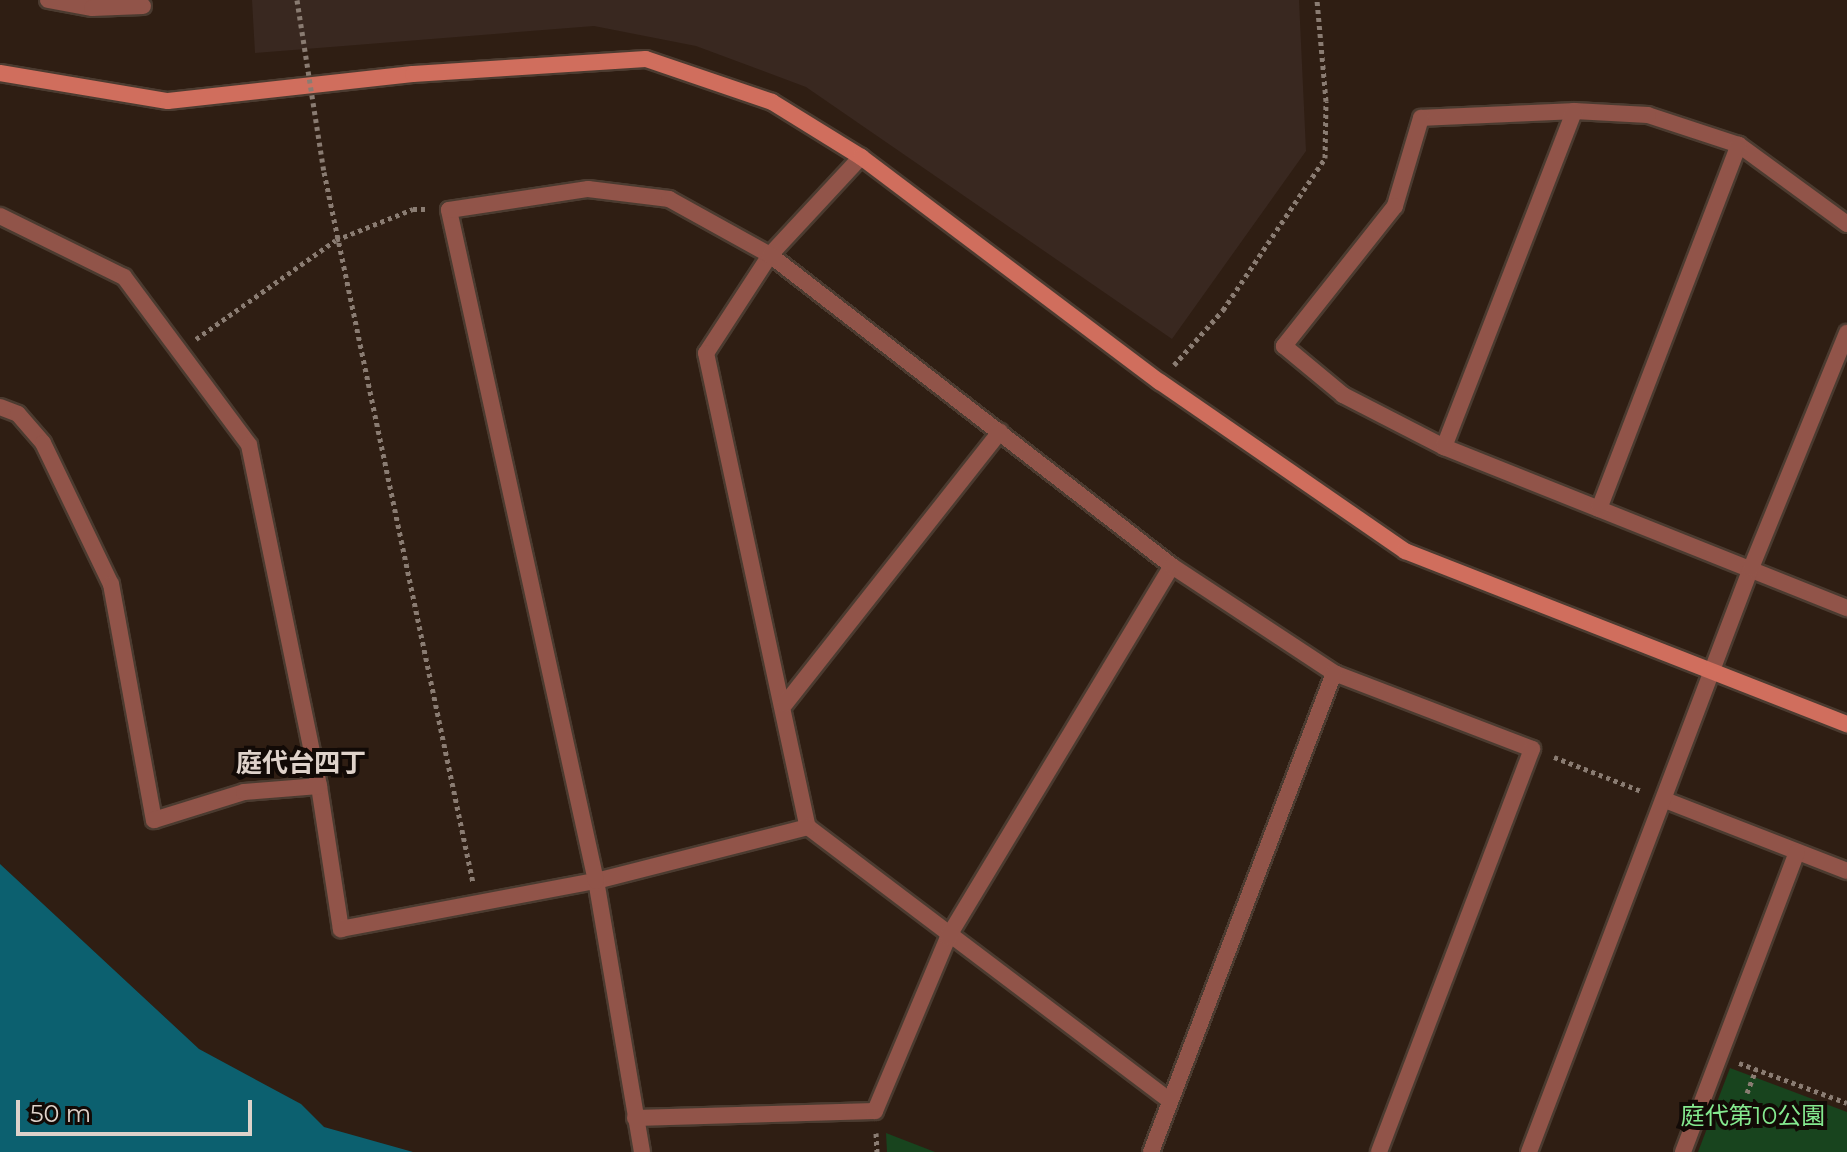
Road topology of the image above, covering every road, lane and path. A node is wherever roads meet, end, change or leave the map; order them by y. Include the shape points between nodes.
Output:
1 (48, 0) edge
2 (297, 0) edge
3 (1317, 0) edge
4 (143, 6) dead end
5 (3, 77) edge
6 (1574, 111) junction
7 (1739, 145) junction
8 (861, 157) junction
9 (449, 210) junction
10 (0, 216) edge
11 (1847, 224) edge
12 (336, 240) junction
13 (770, 255) junction
14 (1847, 333) edge
15 (182, 349) junction
16 (1160, 382) junction
17 (0, 407) edge
18 (1000, 432) junction
19 (1444, 447) junction
20 (1599, 509) junction
21 (1172, 566) junction
22 (1751, 568) junction
23 (1847, 608) edge
24 (1334, 673) junction
25 (1712, 673) junction
26 (785, 704) junction
27 (1847, 724) edge
28 (1532, 749) junction
29 (319, 786) junction
30 (1665, 800) junction
31 (808, 827) junction
32 (1797, 852) junction
33 (1847, 871) edge
34 (596, 881) junction
35 (478, 903) junction
36 (948, 937) junction
37 (1721, 1057) junction
38 (1756, 1070) junction
39 (1747, 1093) dead end
40 (1169, 1100) junction
41 (1847, 1103) edge
42 (635, 1118) junction
43 (642, 1152) edge
44 (1151, 1152) edge
45 (1379, 1152) edge
46 (1529, 1152) edge
47 (1683, 1152) edge

1 - 4 street via 92,8
2 - 12 path, bridge
3 - 16 path via 1325,158 1223,310
5 - 8 street via 168,101 413,74 646,59 772,102
6 - 7 street via 1648,115
6 - 19 street
6 - 19 street via 1421,118 1395,206 1284,346 1343,395
7 - 11 street
7 - 20 street
8 - 13 street
8 - 16 street
9 - 12 path via 413,209
9 - 13 street via 588,189 669,199
9 - 34 street
10 - 15 street via 124,277
12 - 15 path
12 - 35 path
13 - 18 street
13 - 26 street via 706,353
14 - 22 street
15 - 29 street via 249,445
16 - 25 street via 1405,551
17 - 29 street via 18,414 43,443 111,584 154,820 244,792
18 - 21 street
18 - 26 street
19 - 20 street
20 - 22 street
21 - 24 street
21 - 36 street
22 - 23 street
22 - 25 street
24 - 28 street
24 - 40 street
25 - 27 street
25 - 30 street
26 - 31 street
28 - 30 path
28 - 45 street
29 - 35 street via 341,929
30 - 32 street
30 - 46 street
31 - 34 street
31 - 36 street
32 - 33 street
32 - 37 street
34 - 35 street
34 - 42 street
36 - 40 street
36 - 42 street via 875,1111
37 - 38 path
37 - 47 street
38 - 39 path
38 - 41 path
40 - 44 street
42 - 43 street

